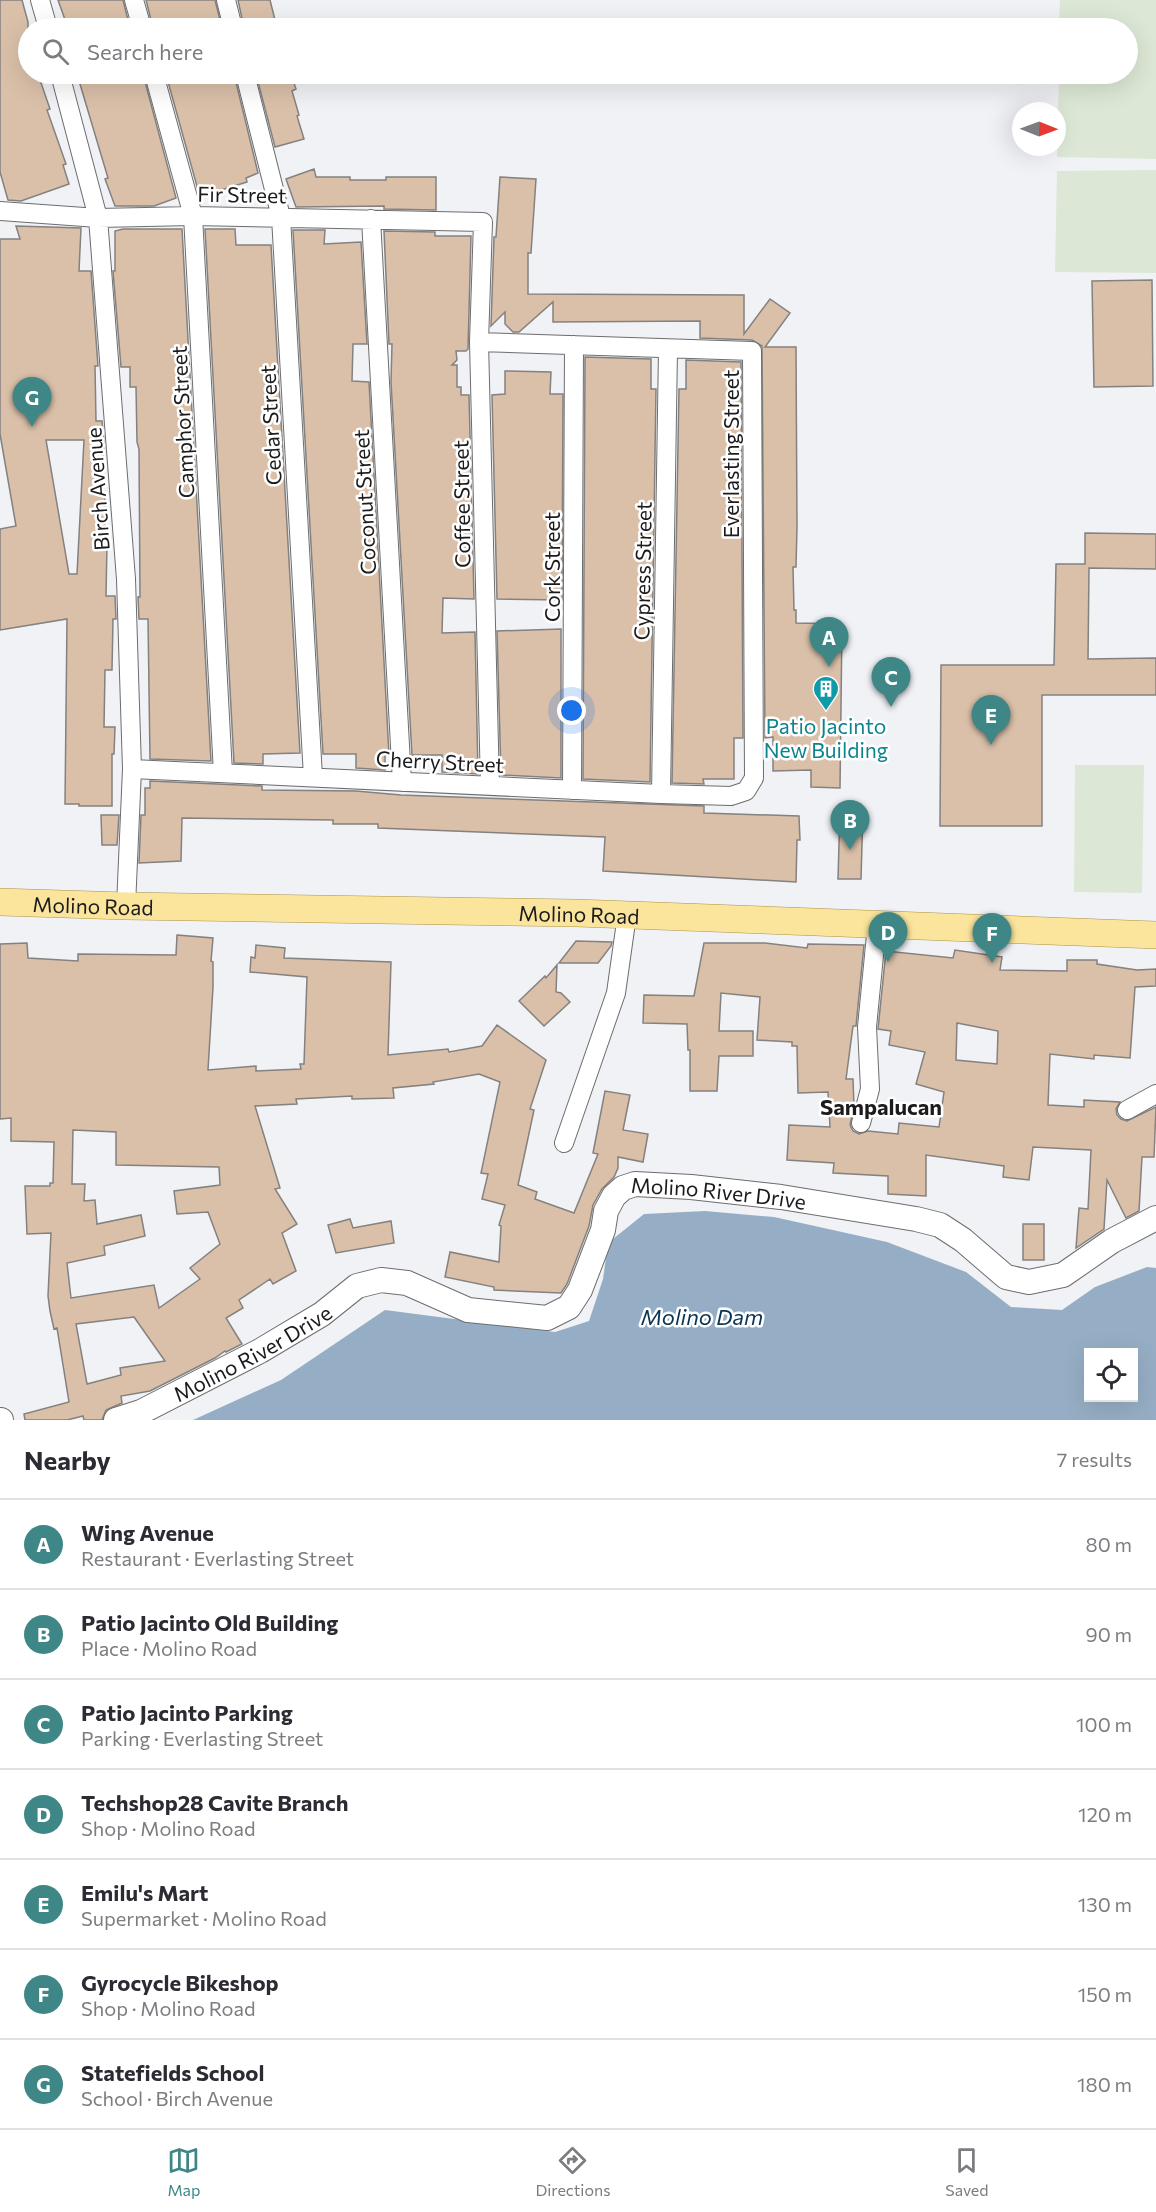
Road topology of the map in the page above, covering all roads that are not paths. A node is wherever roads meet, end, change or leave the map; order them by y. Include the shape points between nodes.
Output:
1 (40, 0) edge
2 (134, 0) edge
3 (226, 0) edge
4 (45, 18) edge
5 (139, 18) edge
6 (230, 18) edge
7 (63, 84) edge
8 (157, 84) edge
9 (247, 84) edge
10 (0, 211) edge
11 (193, 216) junction
12 (281, 217) junction
13 (98, 218) junction
14 (370, 219) junction
15 (483, 222) joint
16 (479, 342) junction
17 (574, 345) junction
18 (668, 349) junction
19 (132, 769) junction
20 (223, 773) junction
21 (313, 777) junction
22 (402, 782) junction
23 (490, 786) junction
24 (572, 790) junction
25 (746, 791) joint
26 (661, 794) junction
27 (0, 902) edge
28 (126, 906) junction
29 (627, 915) junction
30 (877, 925) junction
31 (1156, 935) edge
32 (1156, 1094) edge
33 (1127, 1110) dead end
34 (861, 1123) dead end
35 (564, 1143) dead end
36 (1156, 1218) edge
37 (116, 1420) edge

1 - 4 street
2 - 5 street
3 - 6 street
7 - 13 street, Birch Avenue
8 - 11 street, Camphor Street
9 - 12 street, Cedar Street
10 - 13 street, Fir Street
11 - 12 street, Fir Street
11 - 13 street, Fir Street
11 - 20 street, Camphor Street
12 - 14 street, Fir Street
12 - 21 street, Cedar Street
13 - 19 street, Birch Avenue via 126,579
14 - 15 street, Fir Street
14 - 22 street, Coconut Street
15 - 16 street, Coffee Street
16 - 17 street, Everlasting Street
16 - 23 street, Coffee Street
17 - 18 street, Everlasting Street
17 - 24 street, Cork Street
18 - 25 street, Everlasting Street via 752,351 754,778
18 - 26 street, Cypress Street
19 - 20 street, Cherry Street
19 - 28 street, Birch Avenue
20 - 21 street, Cherry Street
21 - 22 street, Cherry Street
22 - 23 street, Cherry Street
23 - 24 street, Cherry Street
24 - 26 street, Cherry Street
25 - 26 street, Cherry Street via 731,796
27 - 28 main road, Molino Road
28 - 29 main road, Molino Road
29 - 30 main road, Molino Road
29 - 35 street via 616,993
30 - 31 main road, Molino Road
30 - 34 street via 867,1027 870,1089
32 - 33 street
36 - 37 street, Molino River Drive via 1112,1241 1063,1275 1029,1282 1006,1277 956,1235 940,1225 916,1219 781,1197 634,1184 614,1196 606,1211 603,1230 580,1290 569,1307 547,1318 468,1310 407,1283 381,1280 357,1286 322,1314 260,1351 141,1412

